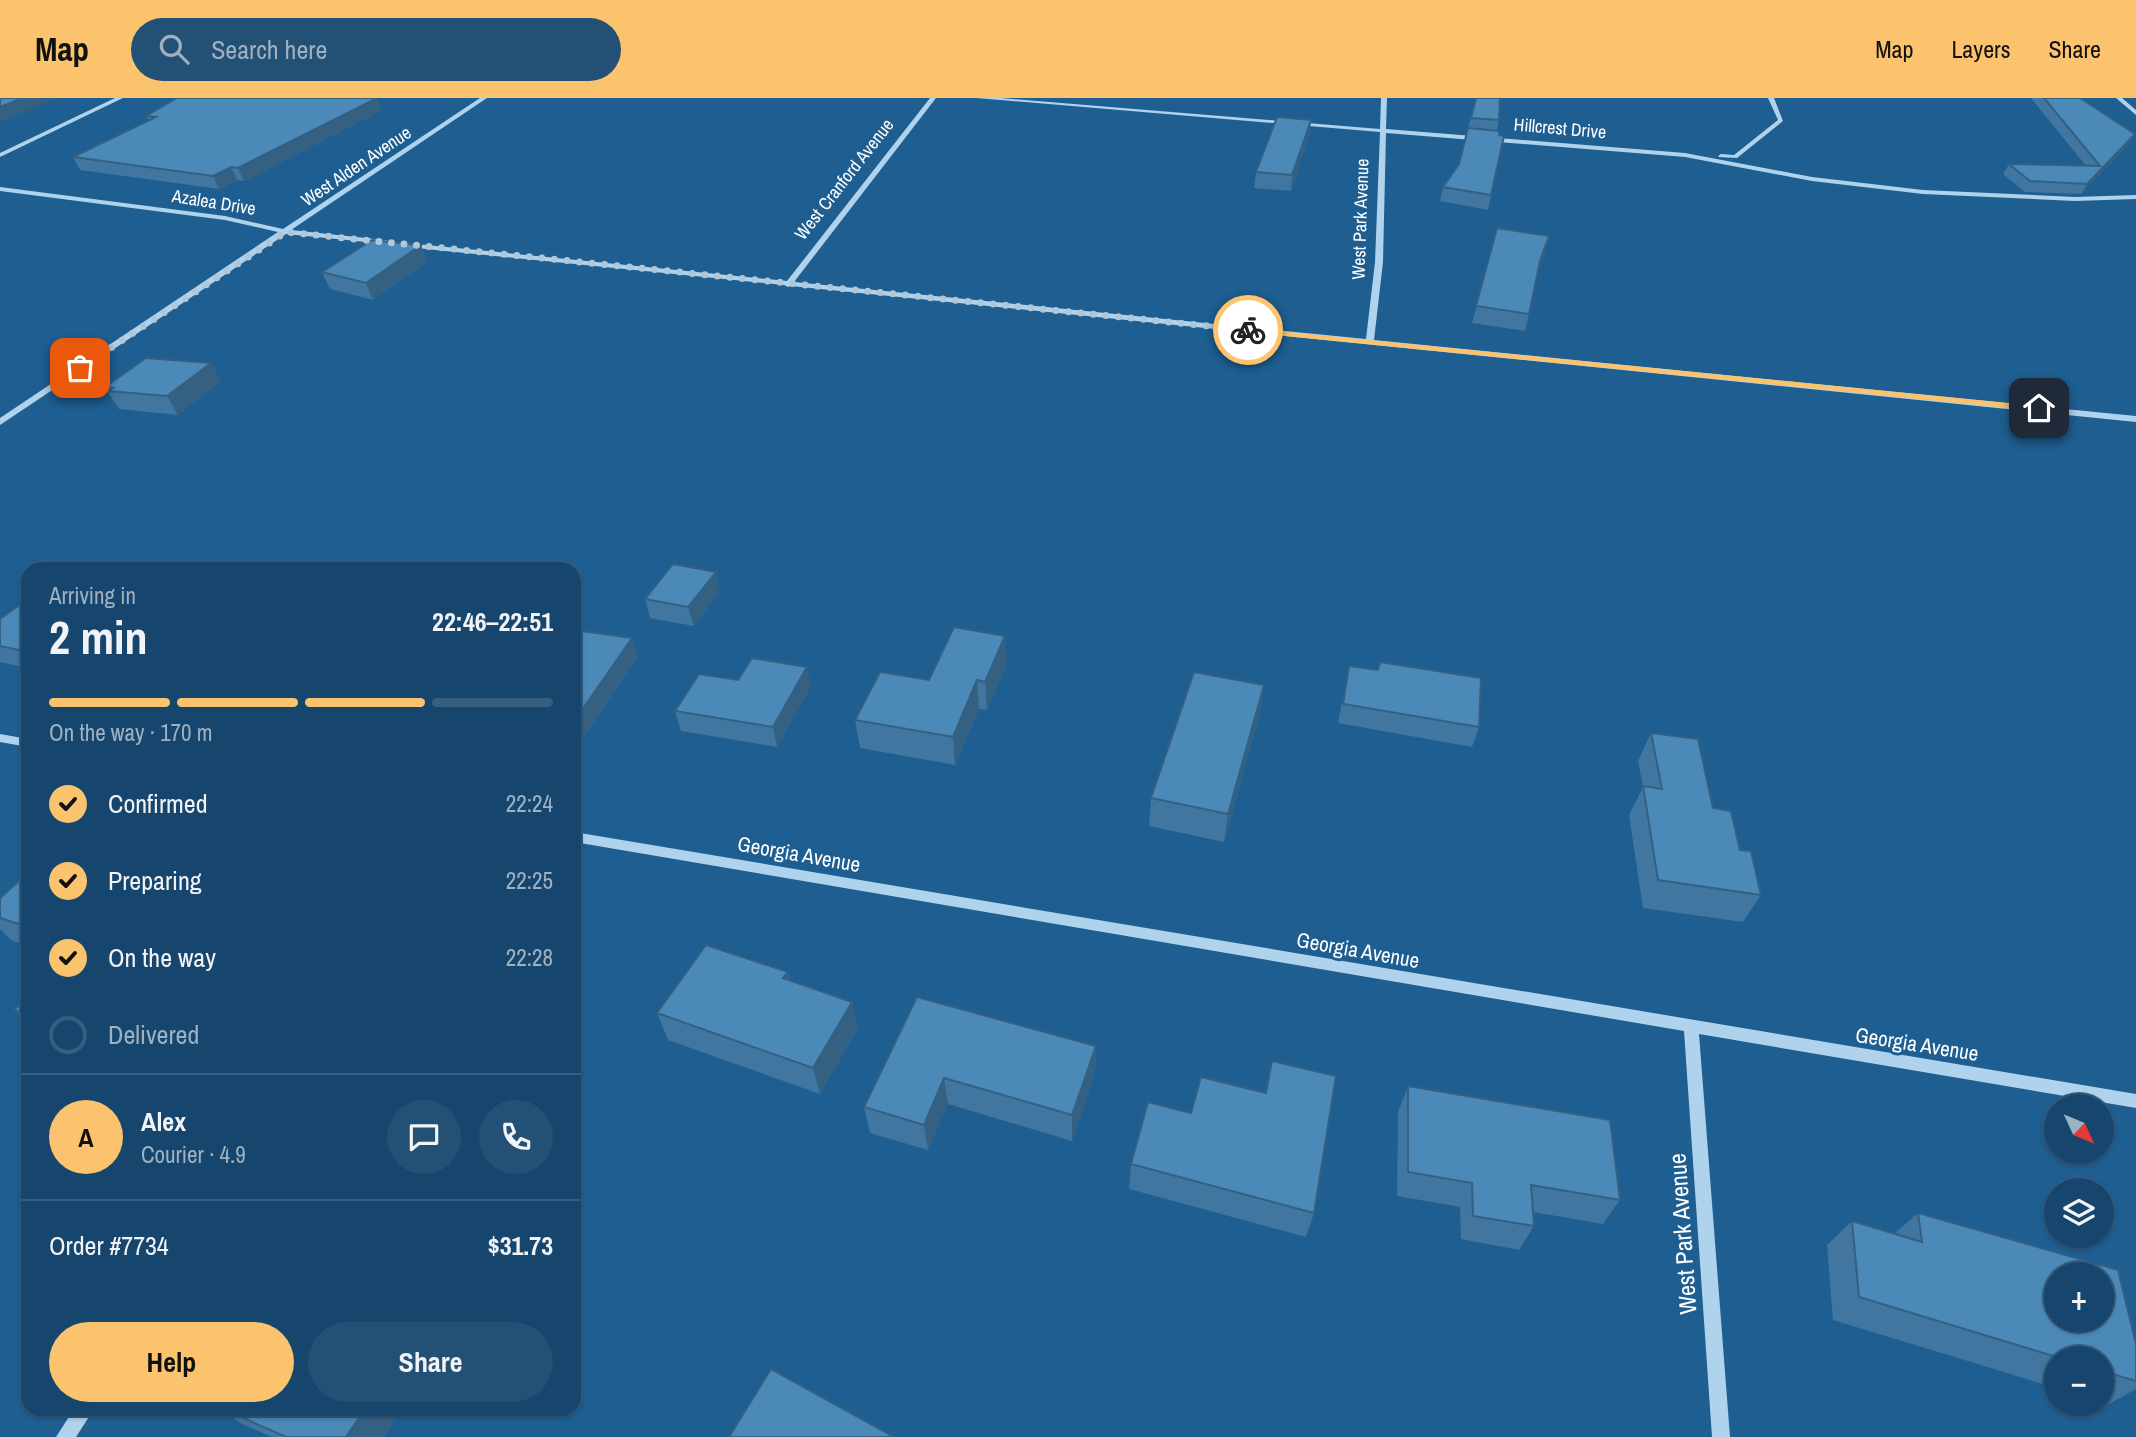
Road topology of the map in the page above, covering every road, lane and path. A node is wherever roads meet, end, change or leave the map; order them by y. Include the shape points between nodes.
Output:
1 (120, 98) edge
2 (484, 98) edge
3 (933, 98) edge
4 (979, 98) edge
5 (1384, 98) edge
6 (1771, 98) edge
7 (2119, 98) edge
8 (2136, 113) edge
9 (1382, 129) junction
10 (0, 155) edge
11 (1685, 155) junction
12 (0, 189) edge
13 (2136, 197) edge
14 (286, 232) junction
15 (788, 285) junction
16 (1370, 342) junction
17 (2136, 418) edge
18 (0, 422) edge
19 (0, 738) edge
20 (21, 742) edge
21 (581, 838) edge
22 (1691, 1028) junction
23 (2136, 1101) edge
24 (80, 1416) edge
25 (65, 1437) edge
26 (1721, 1437) edge

1 - 10 street
2 - 14 street, West Alden Avenue
3 - 15 street, West Cranford Avenue
4 - 9 street, Hillcrest Drive
5 - 9 street, West Park Avenue
6 - 11 street via 1781,120 1735,157
7 - 8 street
9 - 11 street, Hillcrest Drive
9 - 16 street, West Park Avenue via 1379,262
11 - 13 street, Hillcrest Drive via 1886,188 2052,198
12 - 14 street, Azalea Drive via 225,218
14 - 15 street, Azalea Drive
14 - 18 street, West Alden Avenue
15 - 16 street, Azalea Drive
16 - 17 street, Azalea Drive
19 - 20 street
21 - 22 street, Georgia Avenue
22 - 23 street, Georgia Avenue
22 - 26 street, West Park Avenue
24 - 25 street

